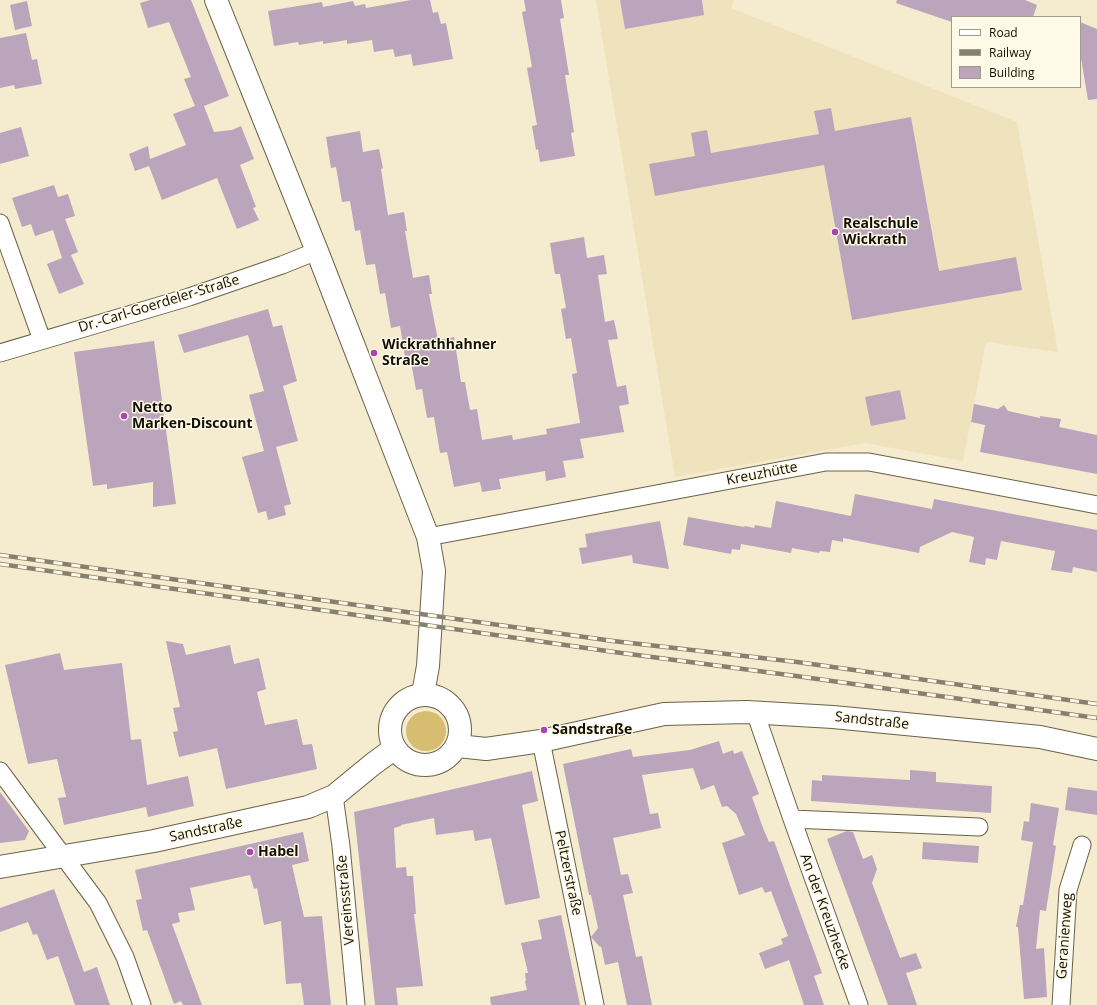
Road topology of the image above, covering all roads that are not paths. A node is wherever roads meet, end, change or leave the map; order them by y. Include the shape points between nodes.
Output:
1 (216, 0) edge
2 (0, 223) edge
3 (317, 251) junction
4 (42, 340) junction
5 (0, 353) edge
6 (1097, 505) edge
7 (428, 537) junction
8 (423, 694) junction
9 (755, 712) junction
10 (540, 741) junction
11 (458, 746) junction
12 (395, 748) junction
13 (1097, 749) edge
14 (0, 770) edge
15 (334, 796) junction
16 (792, 819) junction
17 (979, 827) dead end
18 (1082, 845) dead end
19 (64, 857) junction
20 (0, 867) edge
21 (142, 1005) edge
22 (356, 1005) edge
23 (595, 1005) edge
24 (859, 1005) edge
25 (1061, 1005) edge

1 - 3 main road
2 - 4 street
3 - 4 street, Dr.-Carl-Goerdeler-Straße via 189,297
3 - 7 main road
4 - 5 street, Dr.-Carl-Goerdeler-Straße
6 - 7 street, Kreuzhütte via 869,462 826,462
7 - 8 main road via 434,571 428,666
8 - 11 main road via 441,698 455,710 461,728
8 - 12 main road via 409,698 398,707 391,720 390,735
9 - 10 main road, Sandstraße via 664,714
9 - 13 main road, Sandstraße via 1040,737
9 - 16 street, An der Kreuzhecke
10 - 11 main road, Sandstraße via 486,749
10 - 23 street, Peltzerstraße
11 - 12 main road via 440,763 427,766 414,764 403,758
12 - 15 main road, Sandstraße
14 - 19 street
15 - 19 main road, Sandstraße via 285,813
15 - 22 street, Vereinsstraße
16 - 17 street
16 - 24 street, An der Kreuzhecke
18 - 25 street, Geranienweg via 1068,890
19 - 20 main road, Sandstraße
19 - 21 street via 98,903 125,956

